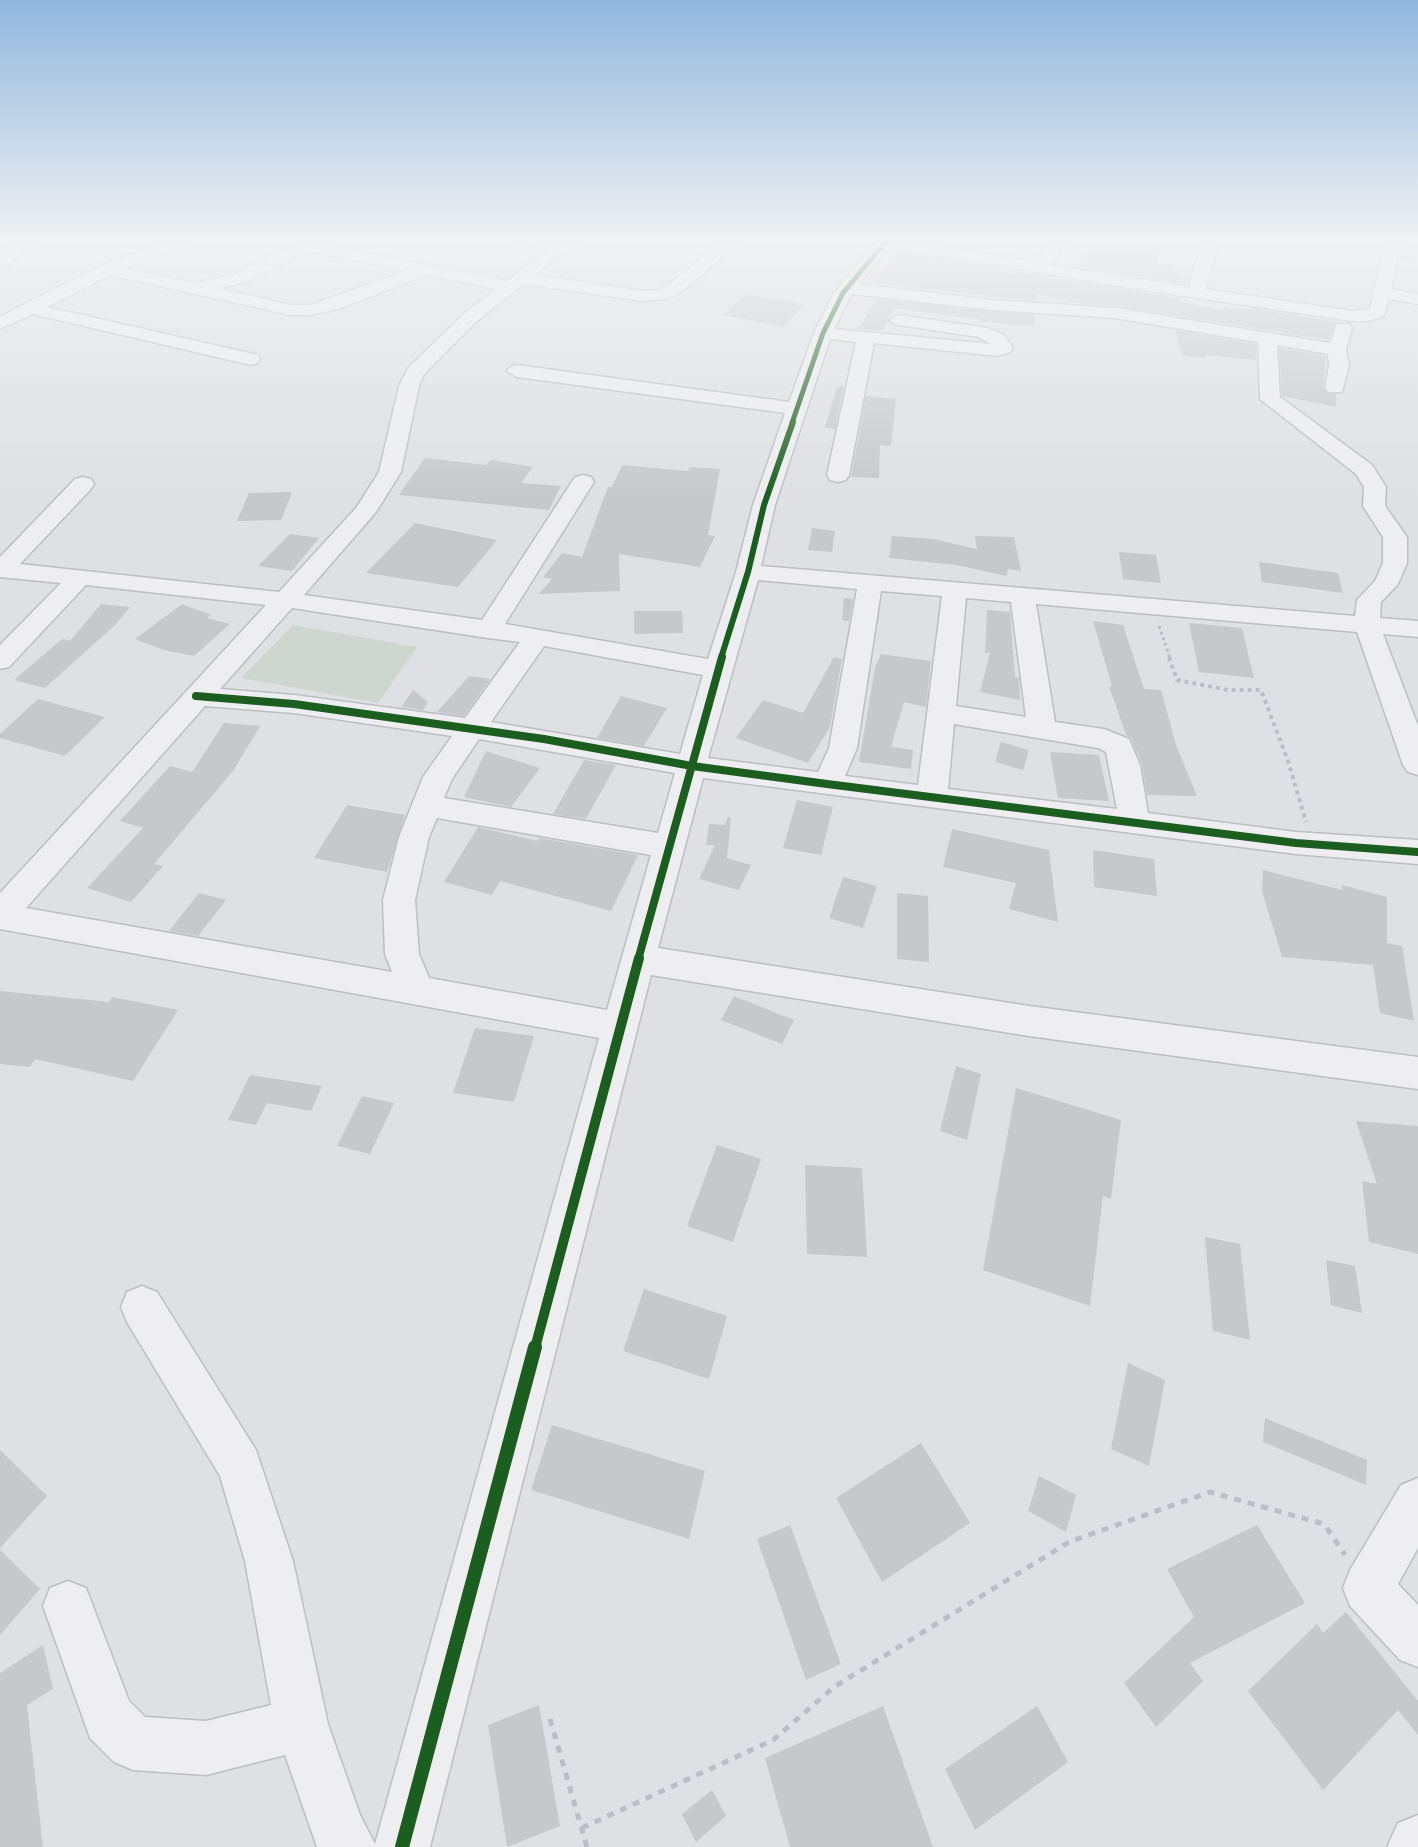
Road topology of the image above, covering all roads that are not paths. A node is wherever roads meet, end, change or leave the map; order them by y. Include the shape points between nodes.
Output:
1 (109, 326) edge
2 (462, 326) edge
3 (827, 326) edge
4 (944, 326) edge
5 (1198, 326) edge
6 (1342, 326) edge
7 (950, 327) junction
8 (824, 333) junction
9 (866, 337) junction
10 (1267, 337) junction
11 (941, 344) junction
12 (1337, 350) junction
13 (251, 359) dead end
14 (517, 371) dead end
15 (1335, 388) dead end
16 (797, 409) junction
17 (838, 476) dead end
18 (583, 482) dead end
19 (83, 483) dead end
20 (1, 570) edge
21 (748, 572) junction
22 (80, 577) junction
23 (870, 582) junction
24 (955, 589) junction
25 (1022, 595) junction
26 (285, 600) junction
27 (1367, 625) junction
28 (488, 630) junction
29 (1418, 630) edge
30 (537, 637) junction
31 (0, 661) edge
32 (718, 669) junction
33 (196, 696) junction
34 (941, 712) junction
35 (1042, 729) junction
36 (471, 731) junction
37 (1418, 765) edge
38 (692, 766) junction
39 (827, 784) junction
40 (932, 796) junction
41 (427, 806) junction
42 (1134, 822) junction
43 (670, 847) junction
44 (1418, 852) edge
45 (0, 915) edge
46 (639, 959) junction
47 (418, 992) junction
48 (620, 1027) junction
49 (1418, 1073) edge
50 (142, 1307) dead end
51 (1418, 1502) edge
52 (68, 1606) dead end
53 (1418, 1642) edge
54 (301, 1724) junction
55 (1418, 1843) edge
56 (348, 1847) edge
57 (402, 1847) edge
58 (1415, 1847) edge

1 - 13 street
2 - 26 street via 415,372 390,472 377,495
3 - 8 street
4 - 7 street
5 - 10 street
6 - 12 street
7 - 11 street
7 - 11 street via 982,332 997,339 1004,348
8 - 9 street
8 - 16 street
9 - 11 street
9 - 17 street
10 - 12 street
10 - 27 street via 1270,399 1364,470 1375,487 1374,506 1395,537 1395,563 1386,584 1369,600
12 - 15 street via 1340,366
14 - 16 street
16 - 21 street via 764,506
18 - 28 street
19 - 20 street
20 - 22 street
21 - 23 street
21 - 32 street
22 - 26 street
22 - 31 street
23 - 24 street
23 - 39 street via 843,748
24 - 25 street
24 - 34 street
25 - 27 street
25 - 35 street
26 - 28 street
26 - 33 street
27 - 29 street
27 - 37 street
28 - 30 street
30 - 32 street
30 - 36 street
32 - 38 street
33 - 36 street via 294,704
33 - 45 street
34 - 35 street
34 - 40 street
35 - 42 street via 1104,739 1119,746
36 - 38 street via 544,739
36 - 41 street via 438,777
38 - 39 street
38 - 43 street
39 - 40 street
40 - 42 street
41 - 43 street
41 - 47 street via 414,837 399,900 402,954
42 - 44 street via 1312,844
43 - 46 street
45 - 47 street
46 - 48 street
46 - 49 street via 1029,1021
47 - 48 street
48 - 57 street
50 - 54 street via 240,1466 269,1561
51 - 53 street via 1368,1587
52 - 54 street via 109,1719 133,1743 206,1748
54 - 56 street
55 - 58 street

